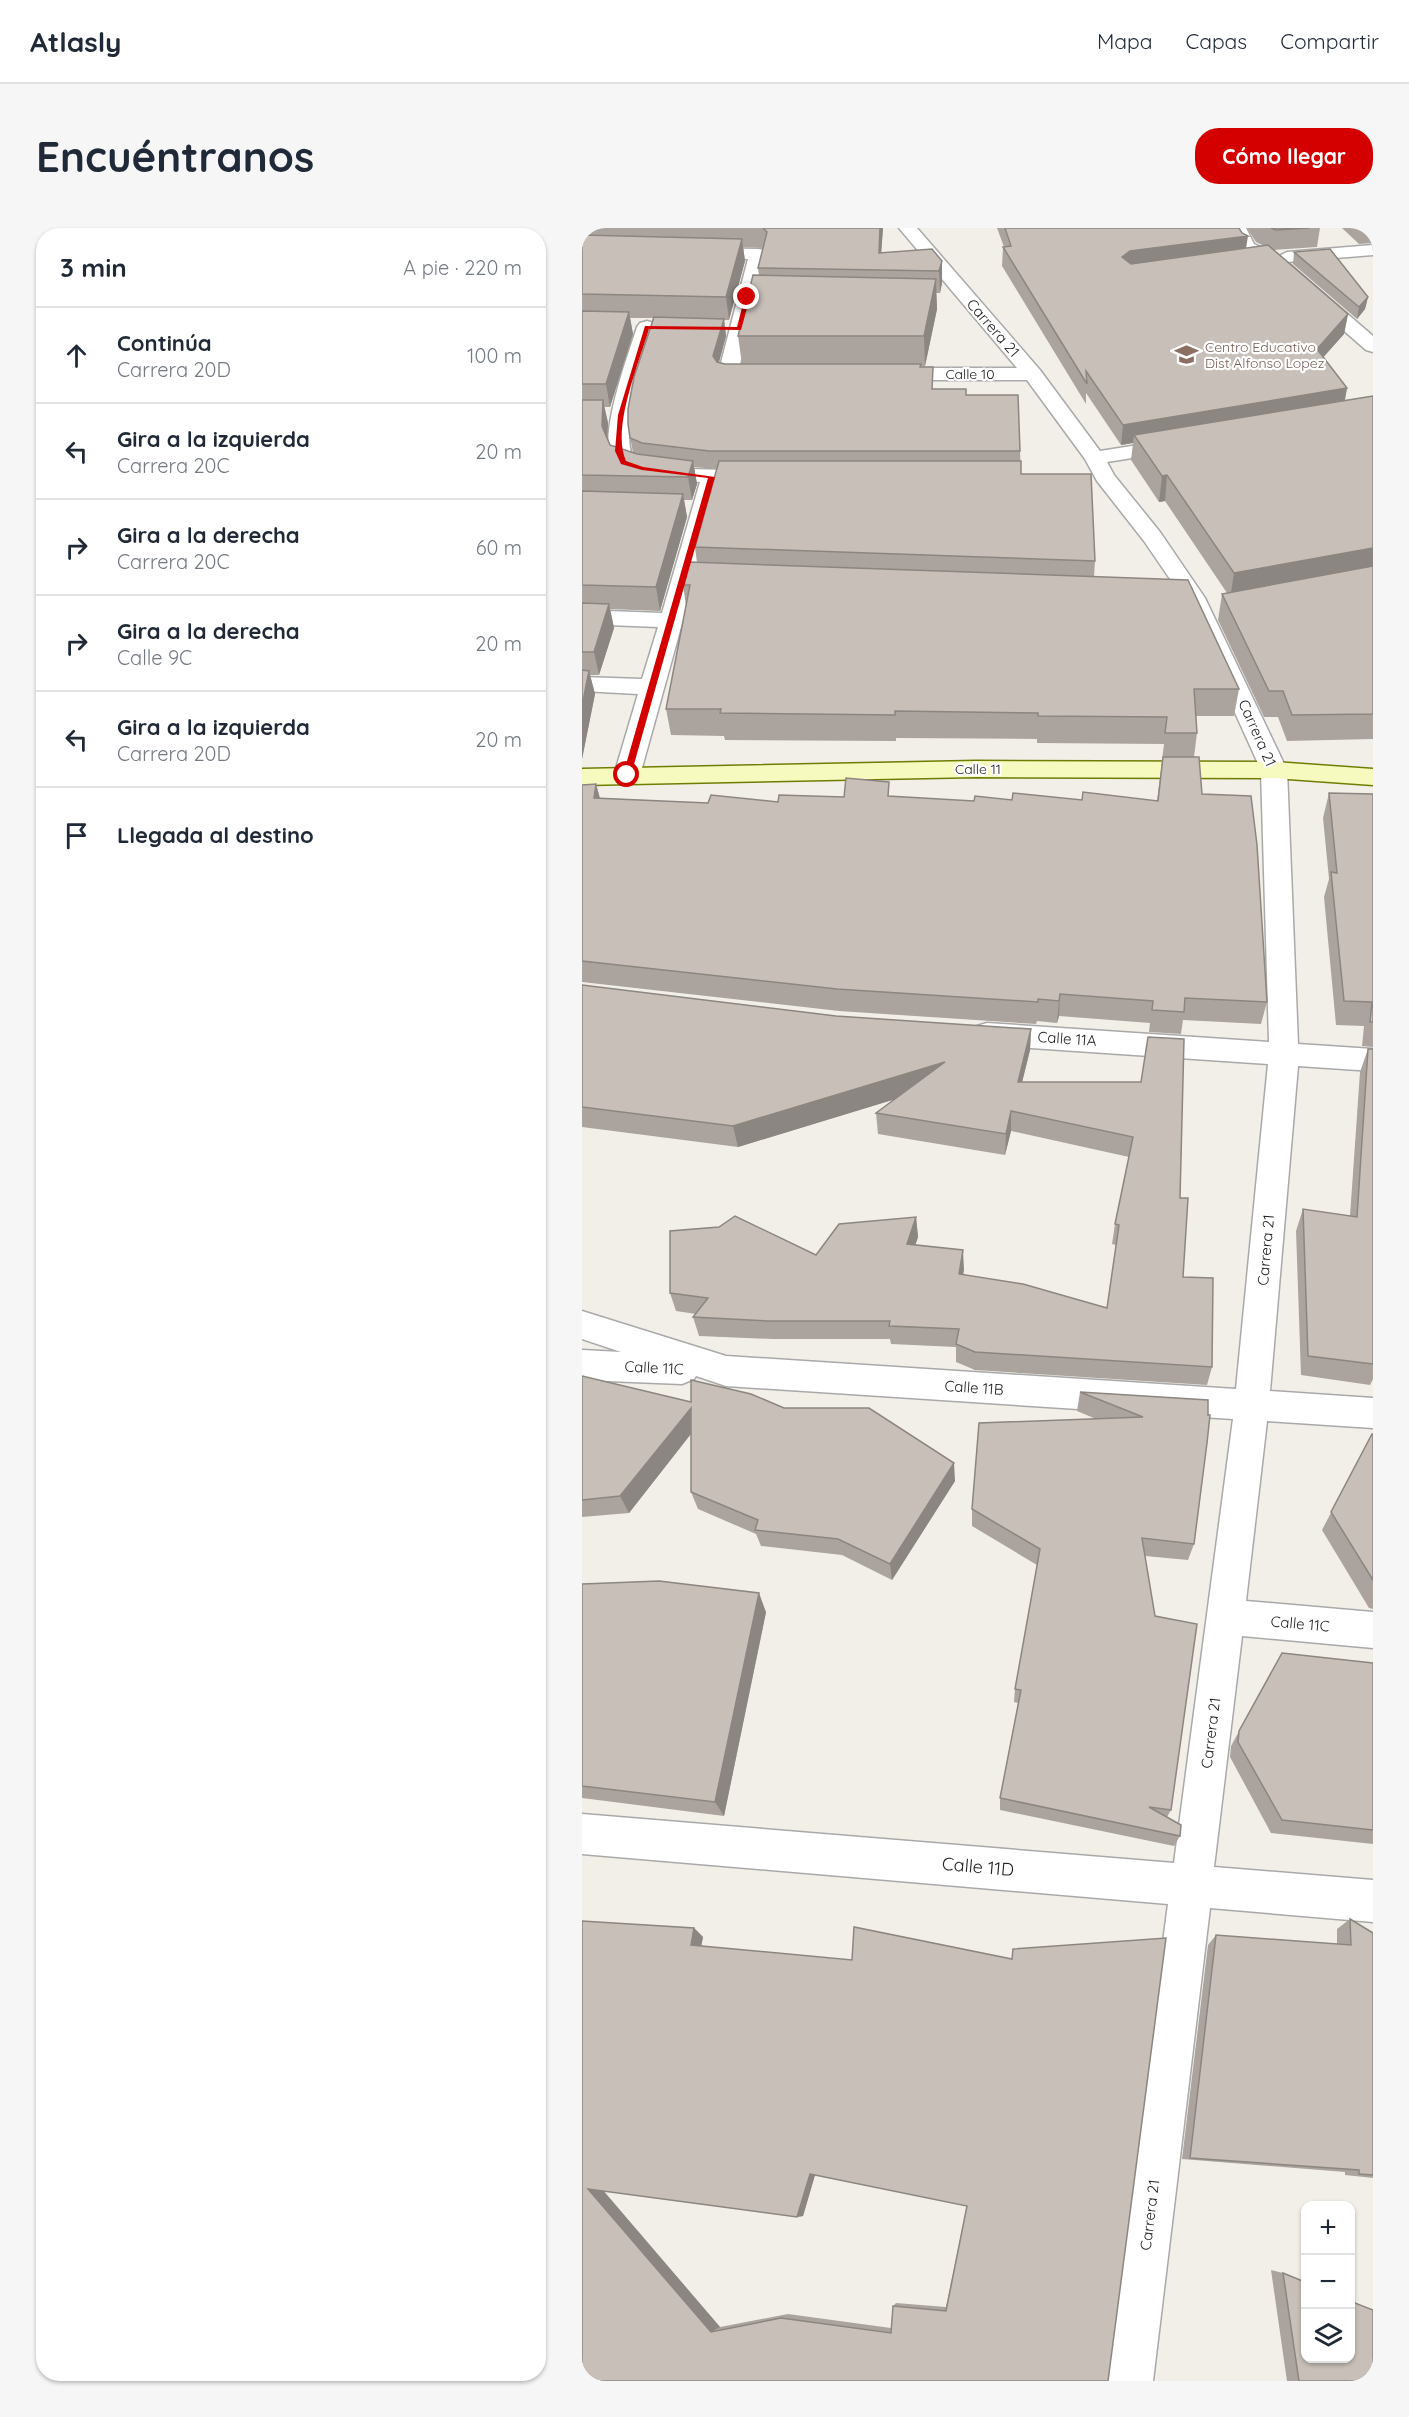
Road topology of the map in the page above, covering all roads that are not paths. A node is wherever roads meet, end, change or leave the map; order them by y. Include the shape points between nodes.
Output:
1 (908, 228) edge
2 (1237, 228) edge
3 (1373, 250) edge
4 (687, 252) edge
5 (1271, 258) junction
6 (747, 297) junction
7 (771, 298) edge
8 (947, 301) dead end
9 (971, 302) junction
10 (625, 327) edge
11 (647, 327) junction
12 (670, 327) edge
13 (716, 328) edge
14 (739, 328) junction
15 (1373, 346) edge
16 (786, 374) edge
17 (868, 374) edge
18 (1033, 374) junction
19 (1199, 441) edge
20 (1099, 467) junction
21 (712, 477) junction
22 (783, 477) edge
23 (1080, 477) edge
24 (682, 580) junction
25 (706, 580) edge
26 (1171, 597) edge
27 (1199, 605) junction
28 (1225, 609) edge
29 (582, 617) edge
30 (670, 620) junction
31 (582, 684) edge
32 (652, 687) junction
33 (1274, 770) junction
34 (627, 775) junction
35 (582, 777) edge
36 (1373, 777) edge
37 (956, 1032) edge
38 (1284, 1054) junction
39 (1373, 1060) edge
40 (582, 1325) edge
41 (582, 1365) edge
42 (726, 1371) junction
43 (1252, 1406) junction
44 (1373, 1413) edge
45 (1226, 1617) junction
46 (1373, 1630) edge
47 (582, 1834) edge
48 (1192, 1885) junction
49 (1373, 1901) edge
50 (1129, 2381) edge

1 - 9 street, Carrera 21
2 - 5 street via 1247,247
3 - 5 street
4 - 6 street via 758,254
5 - 15 street
6 - 7 street
6 - 14 street
8 - 9 street
9 - 18 street, Carrera 21
10 - 11 street
11 - 12 street
11 - 21 street via 611,415 618,451 623,462 642,469
13 - 14 street
14 - 16 street via 728,374
17 - 18 street, Calle 10
18 - 20 street, Carrera 21
19 - 20 street
20 - 23 street
20 - 27 street, Carrera 21
21 - 22 street
21 - 24 street via 691,509
24 - 25 street
24 - 30 street
26 - 27 street
27 - 28 street
27 - 33 street, Carrera 21
29 - 30 street
30 - 32 street
31 - 32 street
32 - 34 street
33 - 34 street, Calle 11 via 976,769
33 - 36 street, Calle 11
33 - 38 street, Carrera 21
34 - 35 street, Calle 11
37 - 38 street, Calle 11A
38 - 39 street, Calle 11A
38 - 43 street, Carrera 21
40 - 42 street, Calle 11B
41 - 42 street, Calle 11C
42 - 43 street, Calle 11B
43 - 44 street, Calle 11B
43 - 45 street, Carrera 21
45 - 46 street, Calle 11C
45 - 48 street, Carrera 21
47 - 48 street, Calle 11D
48 - 49 street, Calle 11D
48 - 50 street, Carrera 21

